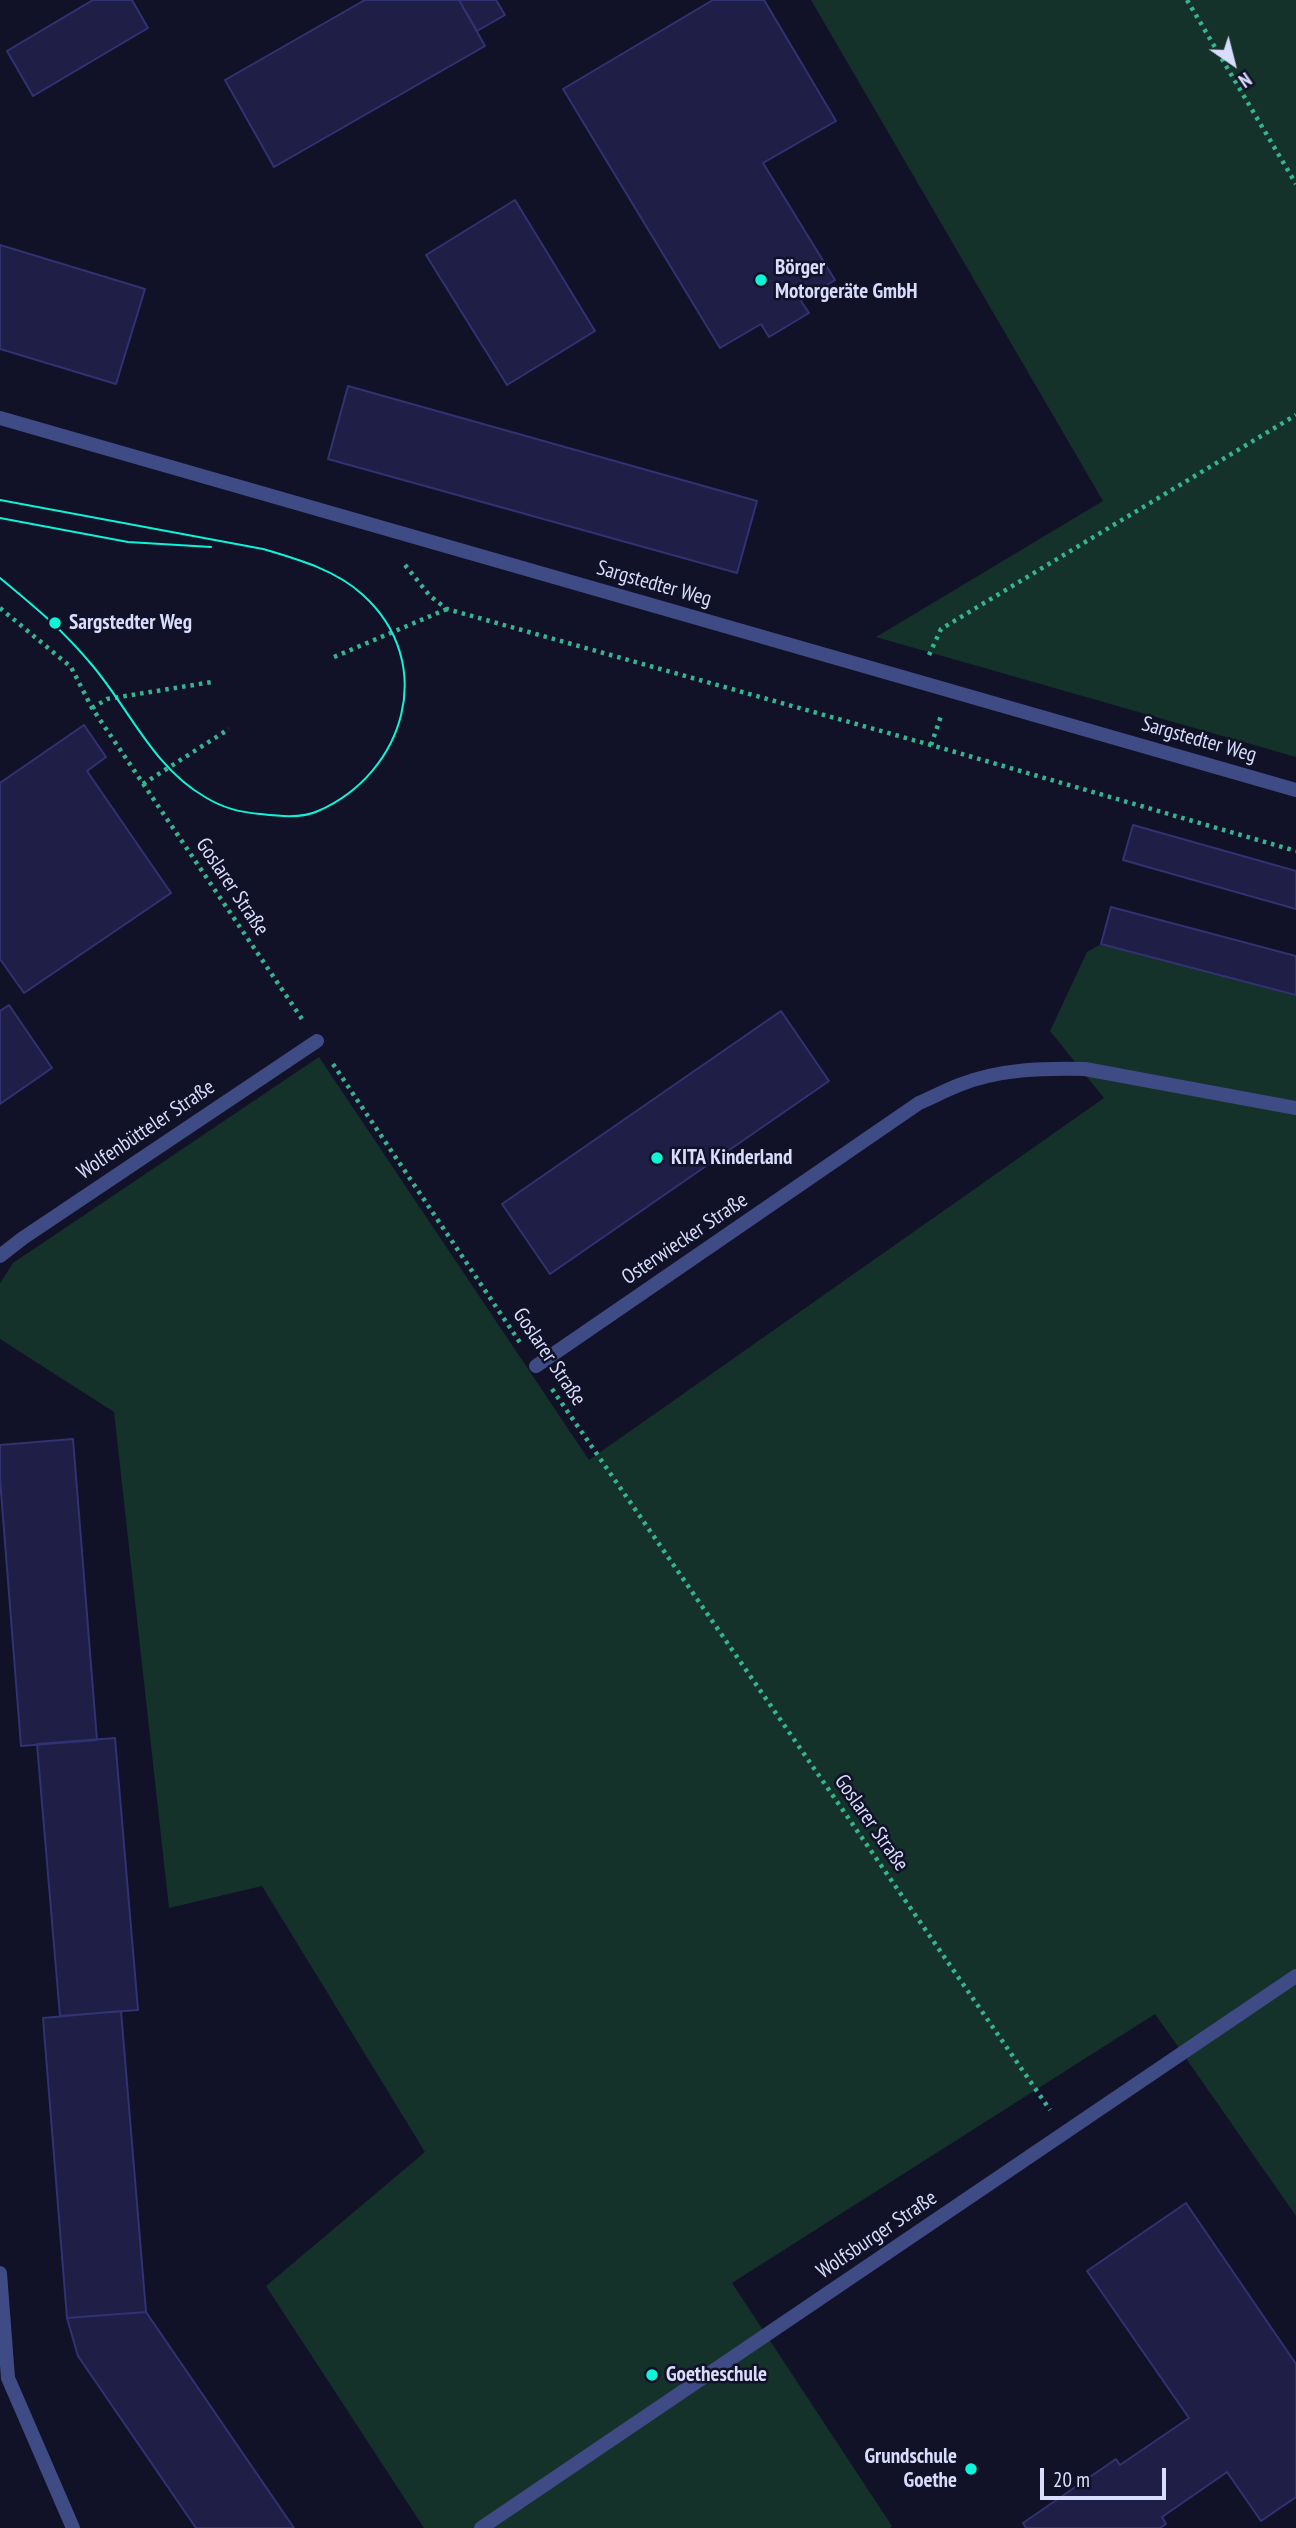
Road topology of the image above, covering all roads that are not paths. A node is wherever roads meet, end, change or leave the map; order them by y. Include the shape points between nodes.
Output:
1 (0, 418) edge
2 (1296, 790) edge
3 (317, 1041) road end
4 (1296, 1108) edge
5 (0, 1256) edge
6 (536, 1366) road end
7 (1296, 1976) edge
8 (0, 2273) edge
9 (73, 2528) edge
10 (481, 2528) edge

1 - 2 street, Sargstedter Weg
3 - 5 street, Wolfenbütteler Straße
4 - 6 street, Osterwiecker Straße via 1085,1069 1002,1073 960,1084 919,1103
7 - 10 street, Wolfsburger Straße
8 - 9 street via 8,2378

